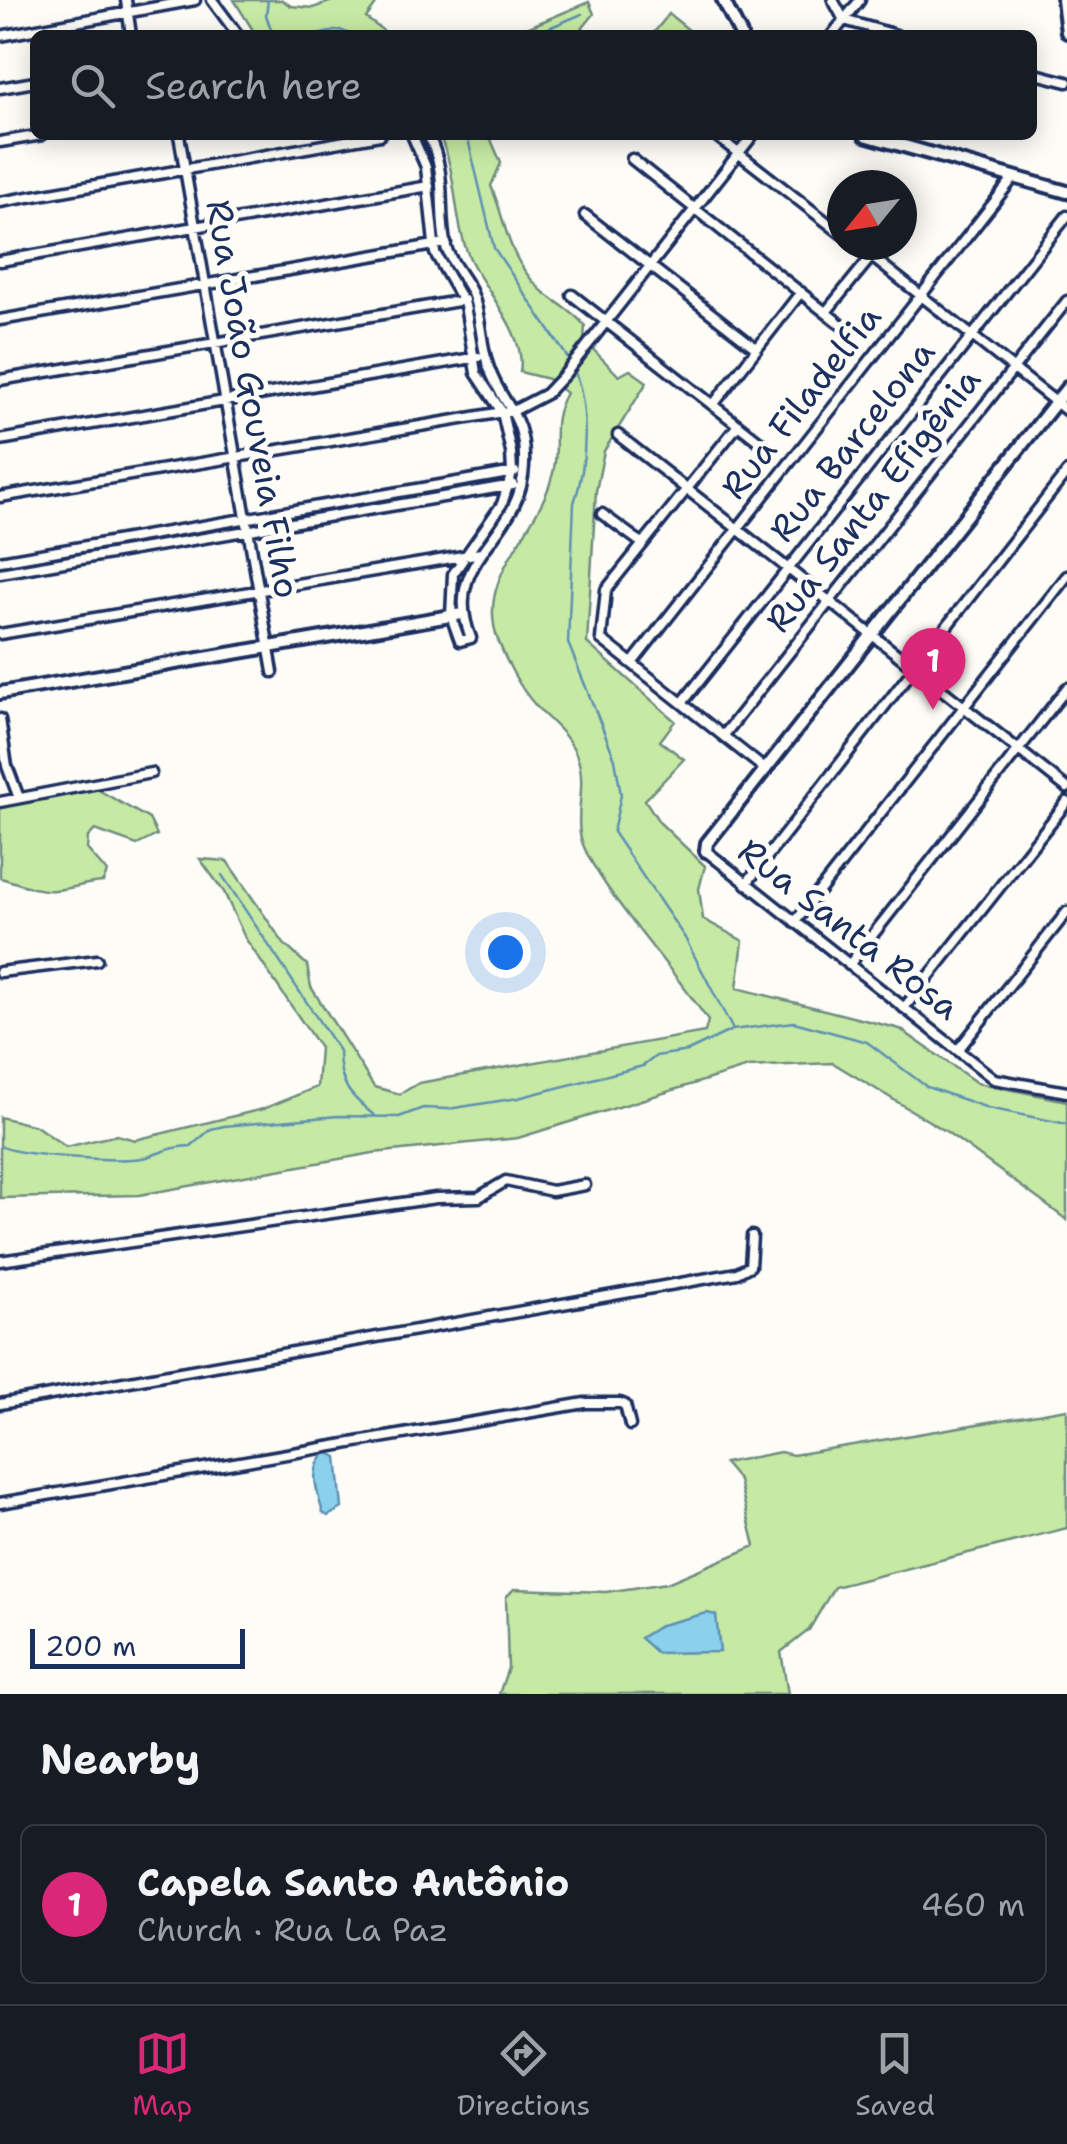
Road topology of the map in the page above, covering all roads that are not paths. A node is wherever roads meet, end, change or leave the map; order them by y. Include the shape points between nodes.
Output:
1 (126, 0) edge
2 (196, 0) edge
3 (212, 0) edge
4 (723, 0) edge
5 (833, 0) edge
6 (860, 0) edge
7 (1064, 0) edge
8 (128, 12) junction
9 (844, 20) junction
10 (30, 30) edge
11 (32, 30) edge
12 (130, 30) edge
13 (234, 30) edge
14 (738, 30) edge
15 (836, 30) edge
16 (879, 30) edge
17 (1067, 32) edge
18 (0, 36) edge
19 (1037, 74) edge
20 (1067, 82) edge
21 (30, 83) edge
22 (0, 88) edge
23 (30, 137) edge
24 (181, 140) edge
25 (352, 140) edge
26 (414, 140) edge
27 (429, 140) edge
28 (723, 140) edge
29 (749, 140) edge
30 (882, 140) edge
31 (0, 142) edge
32 (739, 152) junction
33 (632, 159) dead end
34 (186, 170) junction
35 (1014, 178) junction
36 (442, 184) junction
37 (429, 186) junction
38 (1067, 192) edge
39 (0, 202) edge
40 (696, 209) junction
41 (585, 215) dead end
42 (1067, 216) edge
43 (827, 222) edge
44 (196, 227) junction
45 (446, 243) junction
46 (433, 246) junction
47 (868, 260) edge
48 (876, 260) edge
49 (0, 261) edge
50 (650, 267) junction
51 (206, 285) junction
52 (801, 292) junction
53 (572, 295) dead end
54 (921, 296) junction
55 (474, 298) junction
56 (463, 300) junction
57 (1067, 301) edge
58 (826, 312) junction
59 (0, 320) edge
60 (606, 322) junction
61 (844, 327) dead end
62 (970, 335) junction
63 (216, 342) junction
64 (756, 349) junction
65 (486, 355) junction
66 (474, 357) junction
67 (1013, 367) junction
68 (0, 380) edge
69 (1067, 388) edge
70 (226, 400) junction
71 (1056, 402) junction
72 (714, 404) junction
73 (515, 410) junction
74 (1067, 411) edge
75 (502, 412) junction
76 (738, 425) junction
77 (618, 435) dead end
78 (0, 440) edge
79 (760, 442) dead end
80 (236, 458) junction
81 (524, 470) junction
82 (1067, 472) edge
83 (512, 473) junction
84 (522, 483) junction
85 (509, 485) junction
86 (688, 490) junction
87 (0, 497) edge
88 (602, 514) dead end
89 (246, 518) junction
90 (247, 529) junction
91 (736, 529) junction
92 (643, 544) junction
93 (481, 553) junction
94 (462, 556) junction
95 (0, 560) edge
96 (786, 569) junction
97 (0, 572) edge
98 (1067, 576) edge
99 (259, 590) junction
100 (828, 602) junction
101 (456, 615) junction
102 (0, 634) edge
103 (870, 635) junction
104 (471, 638) dead end
105 (269, 647) junction
106 (633, 662) junction
107 (913, 668) junction
108 (273, 672) dead end
109 (1067, 688) edge
110 (0, 692) edge
111 (683, 702) junction
112 (964, 707) junction
113 (0, 719) edge
114 (1, 727) edge
115 (724, 735) junction
116 (1018, 750) junction
117 (766, 770) junction
118 (150, 774) dead end
119 (1067, 788) edge
120 (19, 798) junction
121 (0, 802) edge
122 (1067, 802) edge
123 (706, 851) joint
124 (746, 884) junction
125 (1067, 912) edge
126 (795, 922) junction
127 (97, 960) dead end
128 (849, 965) junction
129 (0, 972) edge
130 (904, 1008) junction
131 (958, 1050) junction
132 (1067, 1092) edge
133 (585, 1185) dead end
134 (752, 1236) dead end
135 (0, 1261) edge
136 (0, 1404) edge
137 (630, 1425) dead end
138 (0, 1503) edge

1 - 8 street
2 - 8 street
3 - 13 street
4 - 14 street
5 - 9 street
6 - 9 street
7 - 17 street
8 - 11 street
8 - 12 street
9 - 15 street
9 - 16 street
10 - 18 street
19 - 20 street
21 - 22 street
23 - 31 street
24 - 34 street, Rua João Gouveia Filho
25 - 34 street
26 - 37 street
27 - 36 street
28 - 32 street
29 - 32 street
30 - 35 street
32 - 40 street
32 - 43 street
33 - 40 street
34 - 39 street
34 - 44 street, Rua João Gouveia Filho
35 - 38 street
35 - 54 street, Rua Filadelfia
36 - 37 street
36 - 45 street
37 - 44 street
37 - 46 street
40 - 50 street
40 - 52 street
41 - 50 street
42 - 62 street, Rua Barcelona
44 - 49 street
44 - 51 street, Rua João Gouveia Filho
45 - 46 street
45 - 55 street
46 - 51 street
46 - 56 street
47 - 58 street
48 - 54 street
50 - 60 street
50 - 64 street
51 - 59 street
51 - 63 street, Rua João Gouveia Filho
52 - 58 street
52 - 64 street
53 - 60 street
54 - 62 street
54 - 91 street, Rua Filadelfia
55 - 56 street
55 - 65 street
56 - 63 street
56 - 66 street
57 - 67 street, Rua Santa Efigênia
58 - 61 street
60 - 72 street
60 - 73 street via 546,394
62 - 67 street
62 - 96 street, Rua Barcelona
63 - 68 street
63 - 70 street, Rua João Gouveia Filho
64 - 72 street
65 - 66 street
65 - 73 street
66 - 70 street
66 - 75 street via 479,380
67 - 71 street
67 - 100 street, Rua Santa Efigênia
69 - 71 street
70 - 78 street
70 - 80 street, Rua João Gouveia Filho
71 - 74 street
71 - 103 street
72 - 76 street
73 - 75 street
73 - 81 street
75 - 80 street
75 - 83 street
76 - 79 street
76 - 86 street
77 - 86 street
80 - 87 street
80 - 89 street, Rua João Gouveia Filho
81 - 83 street
81 - 84 street
82 - 107 street
83 - 85 street
83 - 89 street
84 - 85 street
84 - 93 street via 508,517
85 - 90 street
85 - 94 street
86 - 91 street
86 - 92 street
88 - 92 street
89 - 90 street, Rua João Gouveia Filho
89 - 95 street
90 - 97 street
90 - 99 street, Rua João Gouveia Filho
91 - 96 street
91 - 106 street, Rua Filadelfia
92 - 106 street via 606,590 600,639
93 - 94 street
93 - 101 street
94 - 99 street
94 - 101 street via 453,574
96 - 100 street
96 - 111 street, Rua Barcelona
98 - 112 street
99 - 102 street
99 - 105 street, Rua João Gouveia Filho
100 - 103 street
100 - 115 street, Rua Santa Efigênia
101 - 104 street via 460,641
101 - 105 street
103 - 107 street
103 - 117 street
105 - 108 street, Rua João Gouveia Filho
105 - 110 street
106 - 111 street
107 - 112 street
107 - 124 street
109 - 116 street
111 - 115 street
112 - 116 street
112 - 126 street
113 - 114 street
114 - 120 street
115 - 117 street
116 - 119 street
116 - 128 street
117 - 123 street
118 - 120 street
120 - 121 street
122 - 130 street
123 - 124 street, Rua Santa Rosa
124 - 126 street, Rua Santa Rosa
125 - 131 street
126 - 128 street, Rua Santa Rosa
127 - 129 street
128 - 130 street, Rua Santa Rosa
130 - 131 street, Rua Santa Rosa
131 - 132 street, Rua Santa Rosa via 994,1079
133 - 135 street via 552,1191 506,1181 479,1196
134 - 136 street via 750,1266 737,1273
137 - 138 street via 625,1405 585,1403

